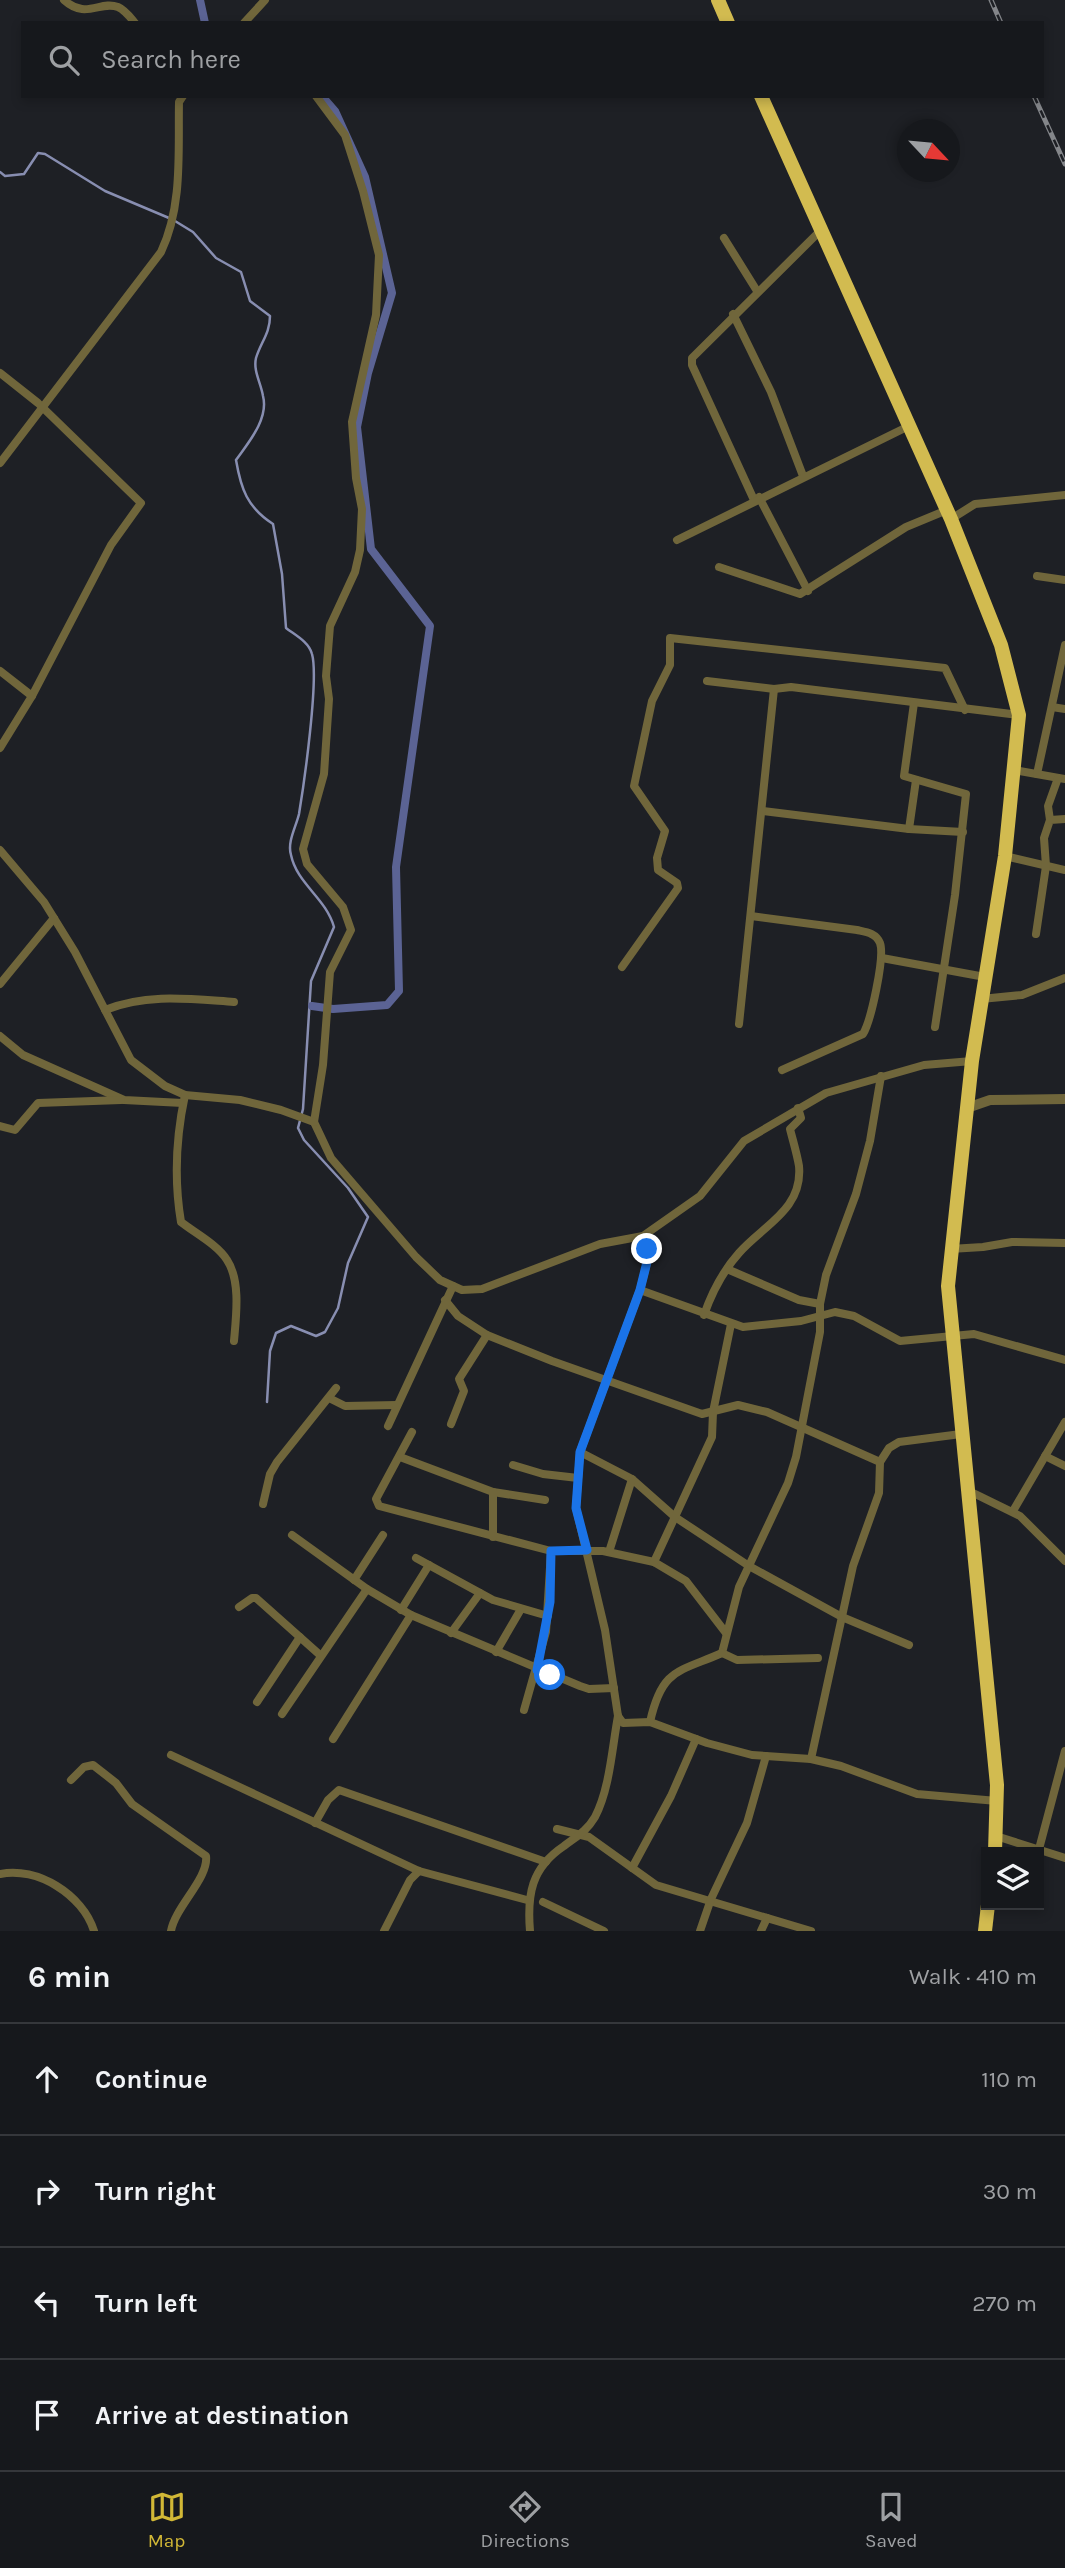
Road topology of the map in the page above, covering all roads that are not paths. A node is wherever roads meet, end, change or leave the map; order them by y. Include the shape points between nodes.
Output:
1 (64, 0) edge
2 (265, 0) edge
3 (718, 0) edge
4 (133, 21) edge
5 (246, 21) edge
6 (724, 21) edge
7 (182, 98) edge
8 (317, 98) edge
9 (762, 98) edge
10 (821, 230) junction
11 (724, 237) dead end
12 (757, 291) junction
13 (733, 314) junction
14 (0, 373) edge
15 (43, 408) junction
16 (909, 426) junction
17 (0, 463) edge
18 (803, 476) junction
19 (1065, 495) edge
20 (756, 498) junction
21 (949, 514) junction
22 (677, 540) dead end
23 (719, 567) dead end
24 (1037, 576) dead end
25 (1065, 580) edge
26 (808, 591) junction
27 (1065, 645) edge
28 (1064, 662) edge
29 (0, 671) edge
30 (707, 681) dead end
31 (775, 689) junction
32 (32, 696) junction
33 (914, 703) junction
34 (1052, 707) junction
35 (1065, 709) edge
36 (965, 710) junction
37 (1019, 715) junction
38 (0, 748) edge
39 (1014, 770) junction
40 (1037, 774) junction
41 (1061, 778) edge
42 (916, 780) junction
43 (763, 811) junction
44 (1065, 819) edge
45 (1050, 820) junction
46 (909, 829) junction
47 (963, 832) junction
48 (0, 850) edge
49 (1005, 856) junction
50 (1046, 866) junction
51 (1065, 870) edge
52 (751, 916) junction
53 (54, 918) junction
54 (1037, 934) dead end
55 (882, 958) junction
56 (622, 967) dead end
57 (945, 971) junction
58 (985, 977) junction
59 (1065, 978) edge
60 (0, 984) edge
61 (981, 999) junction
62 (234, 1002) dead end
63 (105, 1010) junction
64 (739, 1024) dead end
65 (935, 1027) dead end
66 (0, 1036) edge
67 (972, 1061) junction
68 (782, 1070) dead end
69 (880, 1076) junction
70 (184, 1099) junction
71 (1065, 1099) edge
72 (124, 1100) junction
73 (799, 1108) junction
74 (967, 1108) junction
75 (310, 1120) junction
76 (0, 1126) edge
77 (643, 1236) junction
78 (1065, 1243) edge
79 (950, 1248) junction
80 (727, 1269) junction
81 (453, 1286) junction
82 (640, 1290) junction
83 (445, 1300) junction
84 (821, 1309) junction
85 (704, 1315) junction
86 (731, 1324) junction
87 (488, 1335) junction
88 (951, 1336) junction
89 (233, 1341) dead end
90 (1065, 1360) edge
91 (607, 1378) junction
92 (336, 1388) dead end
93 (329, 1398) junction
94 (397, 1405) junction
95 (713, 1412) junction
96 (1065, 1422) edge
97 (451, 1424) dead end
98 (388, 1426) dead end
99 (803, 1428) junction
100 (412, 1433) dead end
101 (961, 1434) junction
102 (580, 1452) junction
103 (1045, 1456) junction
104 (400, 1457) junction
105 (880, 1462) junction
106 (513, 1465) dead end
107 (1065, 1466) edge
108 (578, 1478) junction
109 (632, 1479) junction
110 (967, 1490) junction
111 (493, 1493) junction
112 (545, 1500) dead end
113 (263, 1504) dead end
114 (1013, 1511) junction
115 (675, 1517) junction
116 (292, 1535) dead end
117 (383, 1535) dead end
118 (493, 1537) junction
119 (587, 1550) junction
120 (551, 1551) junction
121 (609, 1552) junction
122 (416, 1558) dead end
123 (1065, 1561) edge
124 (653, 1562) junction
125 (429, 1565) junction
126 (749, 1566) junction
127 (354, 1580) junction
128 (367, 1589) junction
129 (480, 1592) junction
130 (239, 1608) dead end
131 (521, 1609) junction
132 (401, 1610) junction
133 (411, 1615) junction
134 (548, 1616) junction
135 (842, 1617) junction
136 (451, 1633) junction
137 (726, 1633) junction
138 (300, 1637) junction
139 (909, 1644) dead end
140 (496, 1652) junction
141 (722, 1653) junction
142 (320, 1655) junction
143 (818, 1658) dead end
144 (537, 1670) junction
145 (614, 1688) junction
146 (257, 1702) dead end
147 (524, 1710) dead end
148 (282, 1714) dead end
149 (618, 1716) junction
150 (650, 1722) junction
151 (332, 1739) dead end
152 (696, 1739) junction
153 (1065, 1751) edge
154 (171, 1755) dead end
155 (766, 1756) junction
156 (811, 1759) junction
157 (71, 1780) dead end
158 (997, 1801) junction
159 (315, 1823) junction
160 (557, 1829) dead end
161 (582, 1836) junction
162 (996, 1836) junction
163 (995, 1847) edge
164 (1032, 1847) edge
165 (1040, 1847) edge
166 (1044, 1851) edge
167 (1065, 1858) edge
168 (546, 1862) junction
169 (632, 1868) junction
170 (419, 1871) junction
171 (0, 1874) edge
172 (711, 1899) junction
173 (527, 1900) junction
174 (543, 1902) dead end
175 (987, 1910) edge
176 (767, 1918) junction
177 (94, 1931) edge
178 (171, 1931) edge
179 (384, 1931) edge
180 (530, 1931) edge
181 (604, 1931) edge
182 (699, 1931) edge
183 (761, 1931) edge
184 (811, 1931) edge
185 (985, 1931) edge

1 - 4 street via 84,10 118,6
2 - 5 street
3 - 6 highway
7 - 15 street via 169,235
8 - 75 street via 345,135 379,255 376,315 352,422 362,509 360,550 330,626 324,774 303,849 307,864 343,907 351,930 330,972 323,1065
9 - 10 highway
10 - 12 street
10 - 16 highway
11 - 12 street
12 - 13 street
13 - 18 street via 771,392
13 - 20 street via 696,351 692,365
14 - 15 street
15 - 17 street
15 - 32 street via 141,503 111,545
16 - 18 street
16 - 21 highway
18 - 20 street
19 - 21 street via 975,504
20 - 22 street
20 - 26 street
21 - 26 street via 906,527
21 - 37 highway via 1001,645
23 - 26 street via 787,592
24 - 25 street
27 - 28 street
28 - 34 street
29 - 32 street
30 - 31 street
31 - 33 street via 791,687
31 - 43 street
32 - 38 street
33 - 36 street
33 - 42 street via 903,770 904,776
34 - 35 street
34 - 40 street
36 - 37 street
36 - 56 street via 946,668 670,639 670,665 652,701 634,786 665,831 658,870 678,888
37 - 39 highway
39 - 40 street
39 - 49 highway
40 - 41 street
41 - 45 street via 1048,806
42 - 46 street
42 - 47 street via 966,794
43 - 46 street
43 - 52 street
44 - 45 street
45 - 50 street via 1044,838
46 - 47 street
47 - 57 street
48 - 53 street
49 - 50 street
49 - 58 highway
50 - 51 street
50 - 54 street
52 - 55 street via 870,933 880,944
52 - 64 street
53 - 60 street
53 - 63 street
55 - 57 street
55 - 68 street via 863,1034
57 - 58 street
57 - 65 street
58 - 61 highway
59 - 61 street via 1022,995
61 - 67 highway
62 - 63 street via 174,998 127,1001
63 - 70 street via 131,1060
66 - 72 street via 23,1055
67 - 69 street via 924,1065
67 - 74 highway
69 - 73 street via 825,1093
69 - 84 street via 870,1141 826,1275
70 - 72 street
70 - 75 street via 240,1100
70 - 89 street via 176,1191 181,1222 228,1260 237,1309
71 - 74 street via 990,1100
72 - 76 street via 38,1103 15,1130
73 - 77 street via 744,1141 700,1196
73 - 80 street via 800,1118 790,1126 799,1168 791,1199 774,1224
74 - 79 highway
75 - 81 street via 331,1158 416,1257
77 - 81 street via 600,1244 482,1289
77 - 82 street via 648,1258
78 - 79 street
79 - 88 highway
80 - 84 street
80 - 85 street
81 - 83 street
82 - 85 street
82 - 91 street
83 - 87 street via 458,1317
83 - 94 street
84 - 86 street via 801,1321
84 - 88 street via 853,1316 900,1340
84 - 99 street
85 - 86 street
86 - 95 street
87 - 91 street
87 - 97 street via 459,1379 464,1391
88 - 90 street via 974,1335
88 - 101 highway
91 - 95 street via 685,1409
91 - 102 street
92 - 93 street
93 - 94 street via 345,1406
93 - 113 street via 277,1462
94 - 98 street
95 - 99 street via 738,1405
95 - 115 street via 712,1437
96 - 103 street
99 - 105 street
99 - 126 street via 789,1483
100 - 104 street
101 - 105 street via 899,1442 888,1448
101 - 110 highway
102 - 108 street
102 - 109 street
103 - 107 street
103 - 114 street
104 - 111 street
104 - 118 street via 387,1473 377,1504
105 - 135 street via 878,1493 853,1566
106 - 108 street
108 - 119 street via 576,1508
109 - 115 street
109 - 121 street
110 - 114 street
110 - 158 highway
111 - 112 street
111 - 118 street
114 - 123 street
115 - 124 street
115 - 126 street
116 - 127 street
117 - 127 street
118 - 120 street
119 - 120 street
119 - 121 street
119 - 145 street
120 - 134 street
121 - 124 street
122 - 125 street
124 - 137 street via 686,1581
125 - 129 street
125 - 132 street
126 - 135 street
126 - 137 street
127 - 128 street
128 - 132 street
128 - 142 street
129 - 131 street
129 - 136 street
130 - 138 street via 257,1598
131 - 134 street
131 - 140 street
132 - 133 street
133 - 136 street
133 - 151 street
134 - 144 street
135 - 139 street
135 - 156 street
136 - 140 street
137 - 141 street
138 - 142 street
138 - 146 street
140 - 144 street
141 - 143 street via 737,1660
141 - 150 street via 669,1676
142 - 148 street
144 - 145 street via 589,1689
144 - 147 street
145 - 149 street
149 - 150 street via 623,1723
149 - 161 street via 601,1803
150 - 152 street
152 - 155 street
152 - 169 street
153 - 165 street
154 - 159 street
155 - 156 street
155 - 172 street via 744,1830
156 - 158 street via 917,1794
157 - 178 street via 84,1766 93,1765 116,1783 132,1804 206,1856 205,1867
158 - 162 highway
159 - 168 street via 339,1790
159 - 170 street
160 - 161 street
161 - 168 street via 562,1846
161 - 169 street
162 - 163 highway
162 - 164 street
166 - 167 street
168 - 173 street
169 - 172 street via 656,1885
170 - 173 street
170 - 179 street
171 - 177 street via 12,1871 37,1876 59,1887 78,1904
172 - 176 street
172 - 182 street
173 - 180 street
174 - 181 street
175 - 185 highway
176 - 183 street
176 - 184 street

